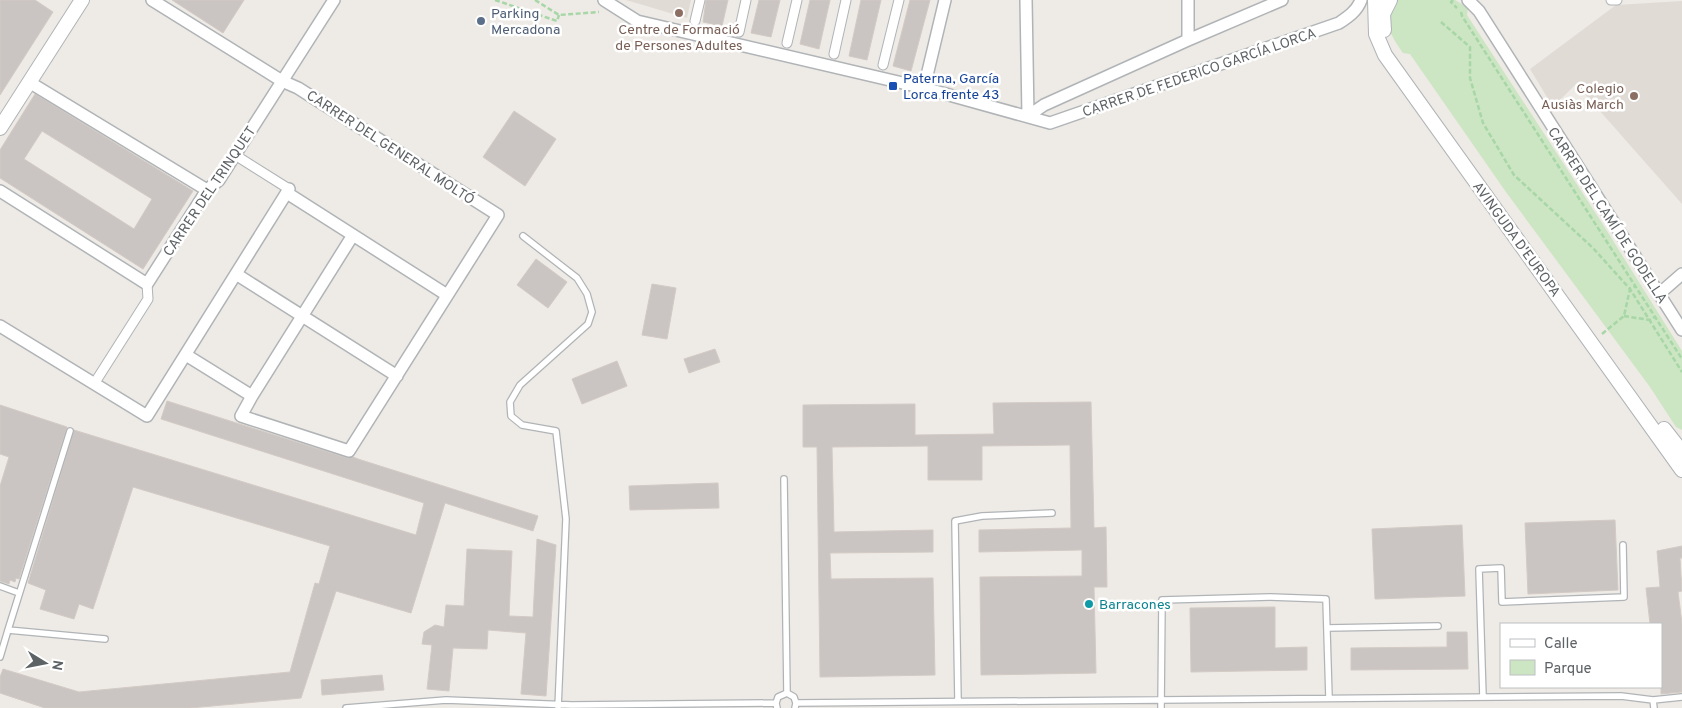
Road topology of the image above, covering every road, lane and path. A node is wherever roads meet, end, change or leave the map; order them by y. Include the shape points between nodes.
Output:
1 (82, 0) edge
2 (152, 0) edge
3 (334, 0) edge
4 (495, 0) edge
5 (535, 0) edge
6 (700, 0) edge
7 (746, 0) edge
8 (797, 0) edge
9 (846, 0) edge
10 (899, 0) edge
11 (945, 0) edge
12 (1026, 0) edge
13 (1188, 0) edge
14 (1282, 0) edge
15 (1361, 0) edge
16 (1375, 0) edge
17 (1390, 0) edge
18 (1453, 0) edge
19 (1468, 0) edge
20 (1611, 0) edge
21 (1617, 0) edge
22 (603, 6) edge
23 (559, 15) junction
24 (695, 22) dead end
25 (1441, 22) dead end
26 (739, 32) dead end
27 (1188, 40) junction
28 (787, 43) dead end
29 (834, 54) dead end
30 (883, 65) dead end
31 (282, 81) junction
32 (29, 82) junction
33 (924, 88) junction
34 (1028, 116) junction
35 (2, 122) edge
36 (235, 155) junction
37 (207, 190) junction
38 (0, 191) edge
39 (288, 191) junction
40 (353, 235) junction
41 (523, 236) dead end
42 (236, 274) junction
43 (1682, 274) edge
44 (147, 284) junction
45 (1630, 289) junction
46 (1659, 294) junction
47 (447, 295) junction
48 (1668, 308) junction
49 (302, 316) junction
50 (1624, 316) junction
51 (1655, 317) junction
52 (1650, 320) junction
53 (0, 326) edge
54 (1682, 330) edge
55 (1598, 338) junction
56 (186, 355) junction
57 (1682, 359) edge
58 (1682, 372) edge
59 (397, 376) junction
60 (94, 384) junction
61 (252, 396) junction
62 (70, 431) dead end
63 (1680, 452) edge
64 (1682, 470) edge
65 (784, 479) dead end
66 (1052, 513) dead end
67 (1623, 545) dead end
68 (0, 586) edge
69 (20, 592) junction
70 (1438, 626) dead end
71 (1327, 628) junction
72 (8, 630) junction
73 (104, 639) dead end
74 (0, 657) edge
75 (787, 693) junction
76 (1682, 696) edge
77 (1483, 697) junction
78 (1329, 698) junction
79 (1161, 699) junction
80 (1653, 700) junction
81 (958, 701) junction
82 (487, 705) edge
83 (776, 705) edge
84 (795, 705) edge
85 (558, 706) edge
86 (346, 708) edge
87 (1161, 708) edge
88 (1654, 708) edge

1 - 32 street
2 - 31 street, CARRER DEL GENERAL MOLTÓ
3 - 31 street, CARRER DEL TRINQUET
4 - 23 path via 557,21
5 - 23 path
6 - 24 street
7 - 26 street
8 - 28 street
9 - 29 street
10 - 30 street
11 - 33 street
12 - 34 street
13 - 27 street
14 - 27 street, CARRER DE FEDERICO GARCÍA LORCA
15 - 34 street, CARRER DE FEDERICO GARCÍA LORCA via 1359,6 1339,23 1050,123
16 - 63 street, AVINGUDA D'EUROPA via 1376,34 1385,55
17 - 55 street, AVINGUDA D'EUROPA via 1383,14 1384,33 1391,51
18 - 51 path via 1451,2 1461,10
19 - 46 street, CARRER DEL CAMÍ DE GODELLA via 1479,11
20 - 21 street
22 - 23 path
22 - 33 street, CARRER DE FEDERICO GARCÍA LORCA via 637,22
25 - 45 path via 1470,47 1470,78 1483,123 1514,175 1593,248
27 - 34 street, CARRER DE FEDERICO GARCÍA LORCA via 1044,105
31 - 36 street, CARRER DEL TRINQUET
31 - 47 street, CARRER DEL GENERAL MOLTÓ via 498,215
32 - 35 street
32 - 37 street
33 - 34 street, CARRER DE FEDERICO GARCÍA LORCA
36 - 37 street, CARRER DEL TRINQUET via 219,180
36 - 39 street
37 - 44 street, CARRER DEL TRINQUET
38 - 44 street
39 - 40 street
39 - 42 street
40 - 47 street
40 - 49 street
41 - 85 lane via 577,278 587,294 592,312 588,324 520,385 510,402 511,416 522,425 556,430 566,519
42 - 49 street
42 - 56 street
43 - 46 street
44 - 60 street, CARRER DEL TRINQUET via 148,299
45 - 50 path
45 - 52 path
46 - 48 street, CARRER DEL CAMÍ DE GODELLA
47 - 59 street
48 - 51 path
48 - 54 street, CARRER DEL CAMÍ DE GODELLA
49 - 59 street
49 - 61 street
50 - 52 path
50 - 55 path
51 - 52 path
51 - 57 path
52 - 58 path
53 - 60 street
55 - 63 street, AVINGUDA D'EUROPA
56 - 60 street via 147,416
56 - 61 street
59 - 61 street via 349,451 241,416
62 - 69 lane
63 - 64 street, AVINGUDA D'EUROPA
65 - 75 lane
66 - 81 lane via 982,516 955,522
67 - 77 lane via 1624,597 1502,602 1500,568 1479,569
68 - 69 lane
69 - 72 lane
70 - 71 lane
71 - 78 lane
71 - 79 lane via 1326,599 1162,600
72 - 73 lane
72 - 74 lane
75 - 83 lane via 778,697
75 - 84 lane via 794,697
76 - 80 lane
77 - 78 lane
77 - 80 lane via 1621,696
78 - 79 lane
79 - 81 lane
79 - 87 lane
80 - 88 lane
81 - 84 lane
82 - 85 lane
82 - 86 lane via 446,700
83 - 85 lane

